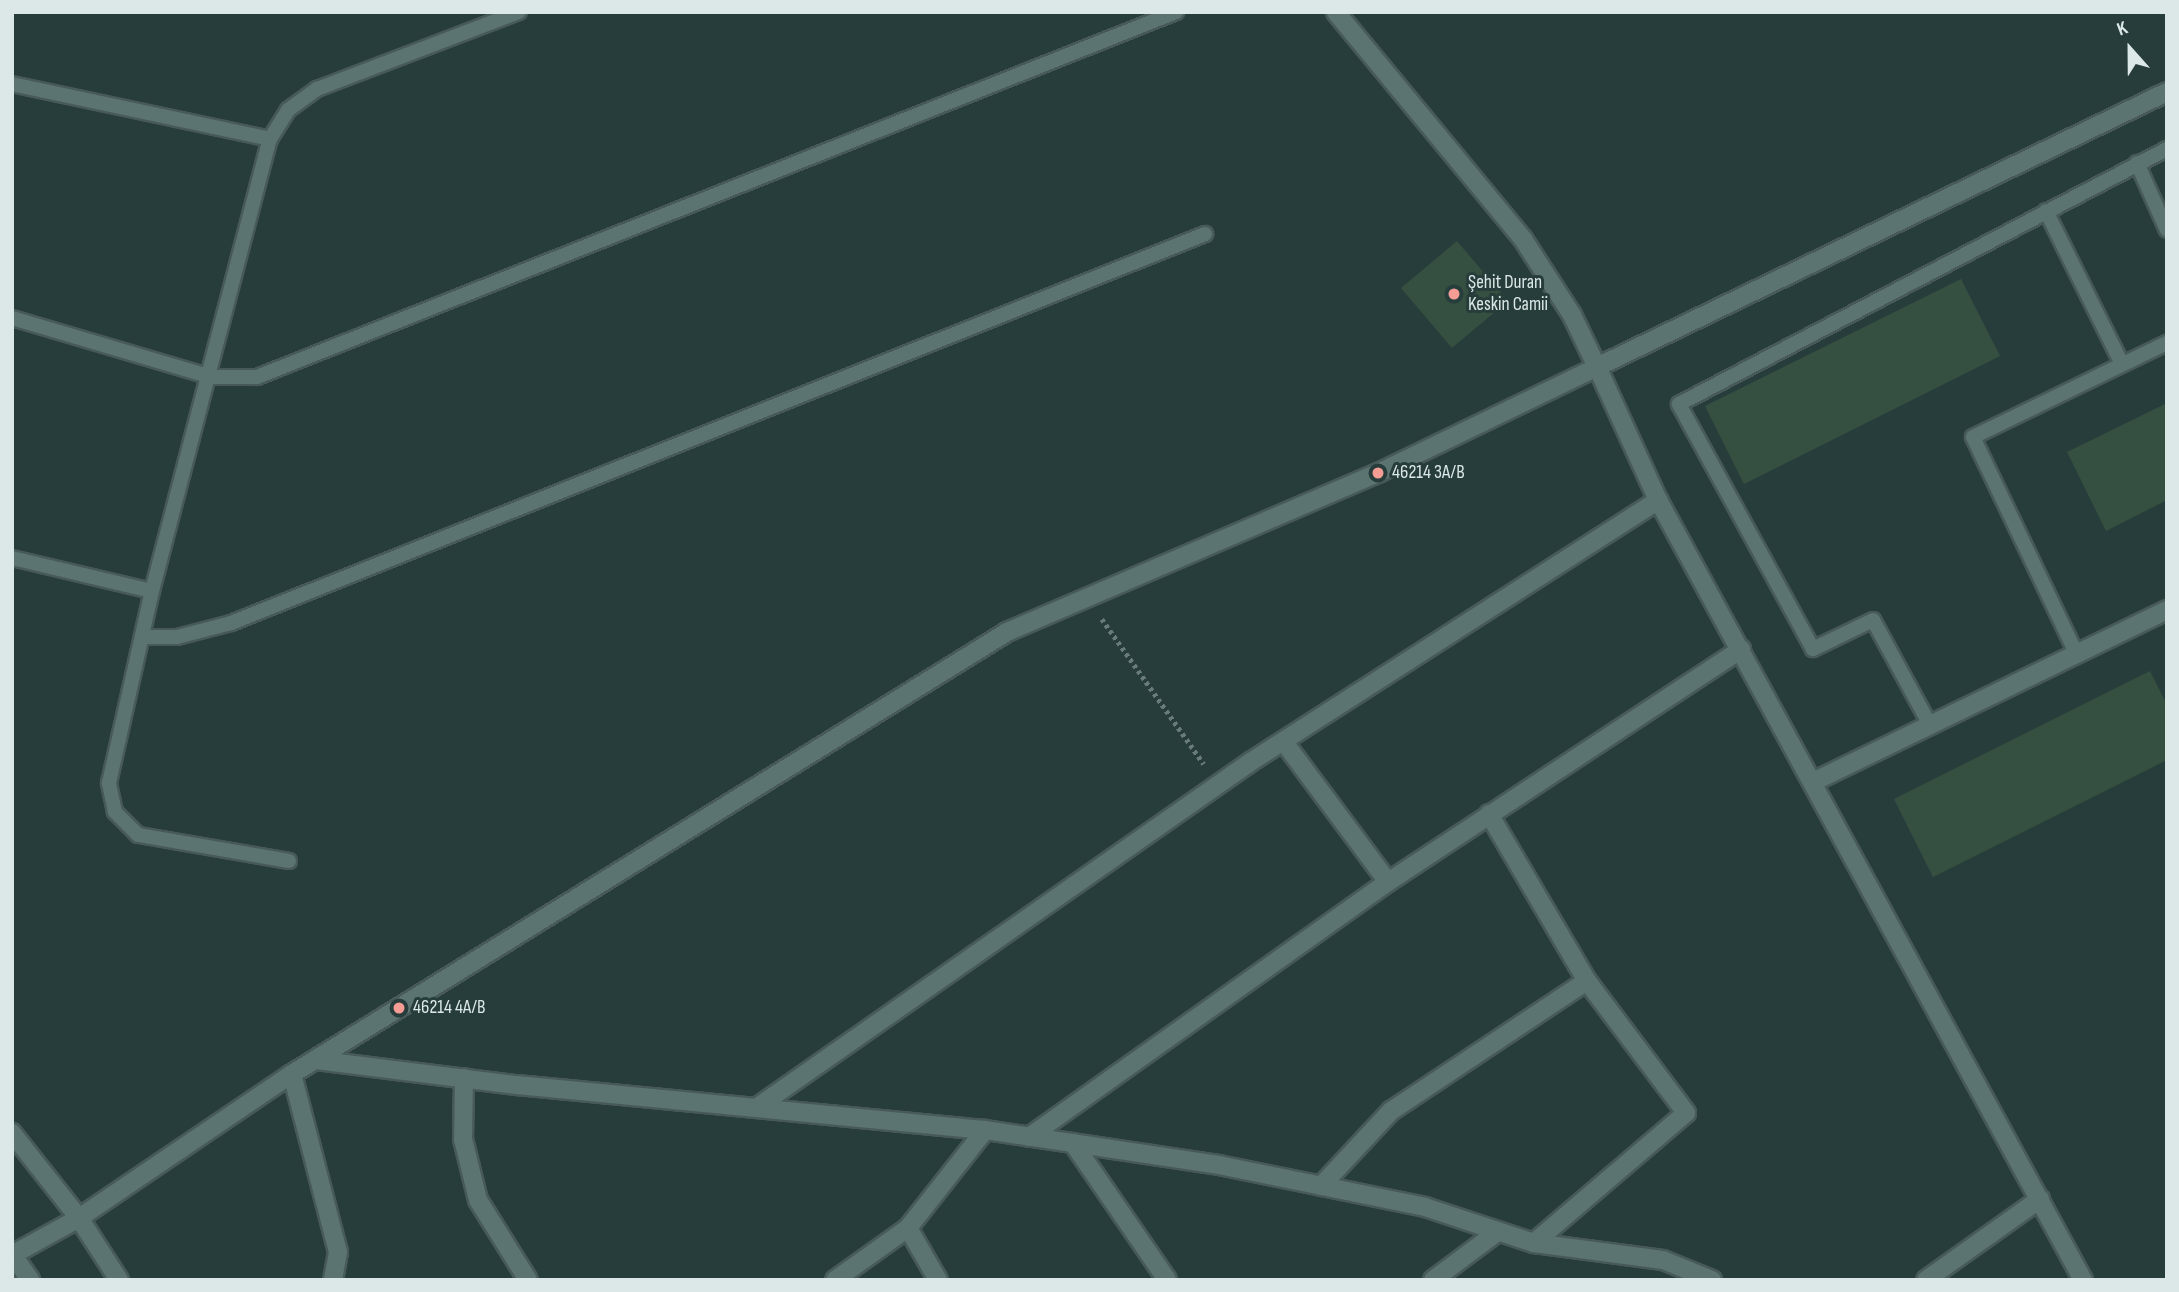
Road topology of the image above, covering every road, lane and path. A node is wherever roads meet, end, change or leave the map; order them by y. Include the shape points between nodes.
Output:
1 (519, 12) edge
2 (1176, 12) edge
3 (1336, 12) edge
4 (12, 84) edge
5 (2167, 92) edge
6 (270, 139) junction
7 (2167, 149) edge
8 (2137, 163) junction
9 (2046, 211) junction
10 (2167, 230) edge
11 (1205, 234) dead end
12 (12, 318) edge
13 (2167, 343) edge
14 (2122, 364) junction
15 (1597, 367) junction
16 (211, 377) junction
17 (1658, 500) junction
18 (12, 558) edge
19 (152, 591) junction
20 (1087, 599) junction
21 (2167, 610) edge
22 (142, 637) junction
23 (1741, 649) junction
24 (2076, 653) junction
25 (1930, 725) junction
26 (1284, 743) junction
27 (1812, 782) junction
28 (1218, 784) junction
29 (1489, 814) junction
30 (289, 861) dead end
31 (1388, 882) junction
32 (1587, 981) junction
33 (315, 1060) junction
34 (292, 1074) junction
35 (464, 1079) junction
36 (756, 1108) junction
37 (985, 1130) junction
38 (12, 1133) edge
39 (1029, 1136) junction
40 (1073, 1143) junction
41 (1321, 1186) junction
42 (2040, 1199) junction
43 (79, 1218) junction
44 (908, 1228) junction
45 (1496, 1233) junction
46 (1534, 1243) junction
47 (12, 1255) edge
48 (30, 1280) edge
49 (120, 1280) edge
50 (333, 1280) edge
51 (528, 1280) edge
52 (835, 1280) edge
53 (938, 1280) edge
54 (1167, 1280) edge
55 (1433, 1280) edge
56 (1713, 1280) edge
57 (1926, 1280) edge
58 (2084, 1280) edge

1 - 6 lane via 317,89 288,110
2 - 16 lane via 280,371 234,379
3 - 15 street via 1523,239 1572,315
4 - 6 lane
5 - 15 street
6 - 16 lane
7 - 8 lane
8 - 9 lane
8 - 10 lane
9 - 14 lane
9 - 25 lane via 1679,404 1813,649 1873,620
11 - 22 lane via 231,623 177,637
12 - 16 lane
13 - 14 lane
14 - 24 lane via 1973,437
15 - 17 street
15 - 20 street via 1378,473
16 - 19 lane
17 - 23 street
17 - 26 street
18 - 19 lane
19 - 22 lane
20 - 28 path
20 - 33 street via 1007,632
21 - 24 street
22 - 30 lane via 109,783 115,812 138,835
23 - 27 street
23 - 29 street
24 - 25 street
25 - 27 street
26 - 28 street
26 - 31 street
27 - 42 street
28 - 36 street
29 - 31 street
29 - 32 street
31 - 39 street
32 - 41 street via 1391,1111
32 - 46 street via 1686,1113
33 - 34 street
33 - 35 street
34 - 43 street
34 - 50 street via 338,1252
35 - 36 street
35 - 51 street via 463,1139 478,1200
36 - 37 street
37 - 39 street
37 - 44 street
38 - 43 street
39 - 40 street
40 - 41 street
40 - 54 street
41 - 45 street via 1425,1207
42 - 57 street
42 - 58 street
43 - 47 street
43 - 49 street
44 - 52 street
44 - 53 street
45 - 46 street
45 - 55 street
46 - 56 street via 1663,1259
47 - 48 street

